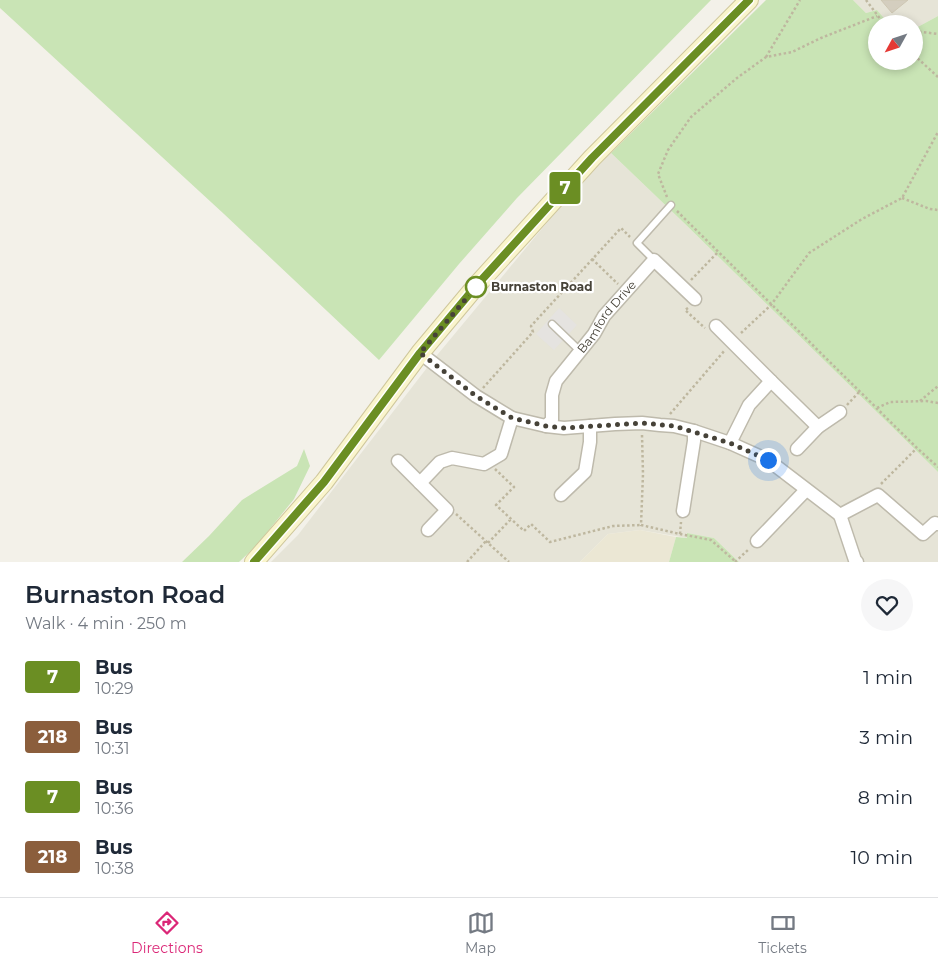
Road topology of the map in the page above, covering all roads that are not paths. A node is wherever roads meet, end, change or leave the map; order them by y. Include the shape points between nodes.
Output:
1 (745, 1) edge
2 (671, 205) road end
3 (654, 260) junction
4 (695, 300) road end
5 (552, 324) dead end
6 (716, 326) road end
7 (580, 351) junction
8 (420, 353) junction
9 (770, 381) junction
10 (840, 412) road end
11 (512, 418) junction
12 (546, 426) junction
13 (590, 426) junction
14 (818, 427) junction
15 (694, 431) junction
16 (730, 443) junction
17 (797, 449) dead end
18 (398, 461) dead end
19 (420, 483) junction
20 (806, 490) junction
21 (561, 495) dead end
22 (683, 511) dead end
23 (840, 515) junction
24 (938, 524) edge
25 (428, 530) dead end
26 (757, 541) road end
27 (855, 561) edge
28 (254, 562) edge

1 - 8 street via 592,158
2 - 3 lane via 637,243
3 - 4 street
3 - 7 street, Bamford Drive via 604,316
5 - 7 lane
6 - 9 street
7 - 12 street, Bamford Drive via 556,381 552,395 552,420
8 - 11 street via 476,396
8 - 28 street via 324,482
9 - 14 street
9 - 16 street via 749,404
10 - 14 street
11 - 12 street
11 - 19 street via 501,454 484,464 452,458 440,462
12 - 13 street
13 - 15 street via 642,423
13 - 21 street via 585,472
14 - 17 street
15 - 16 street
15 - 22 street
16 - 20 street via 768,460
18 - 19 street
19 - 25 street via 447,510
20 - 23 street
20 - 26 street
23 - 24 street via 878,495 923,534
23 - 27 street

